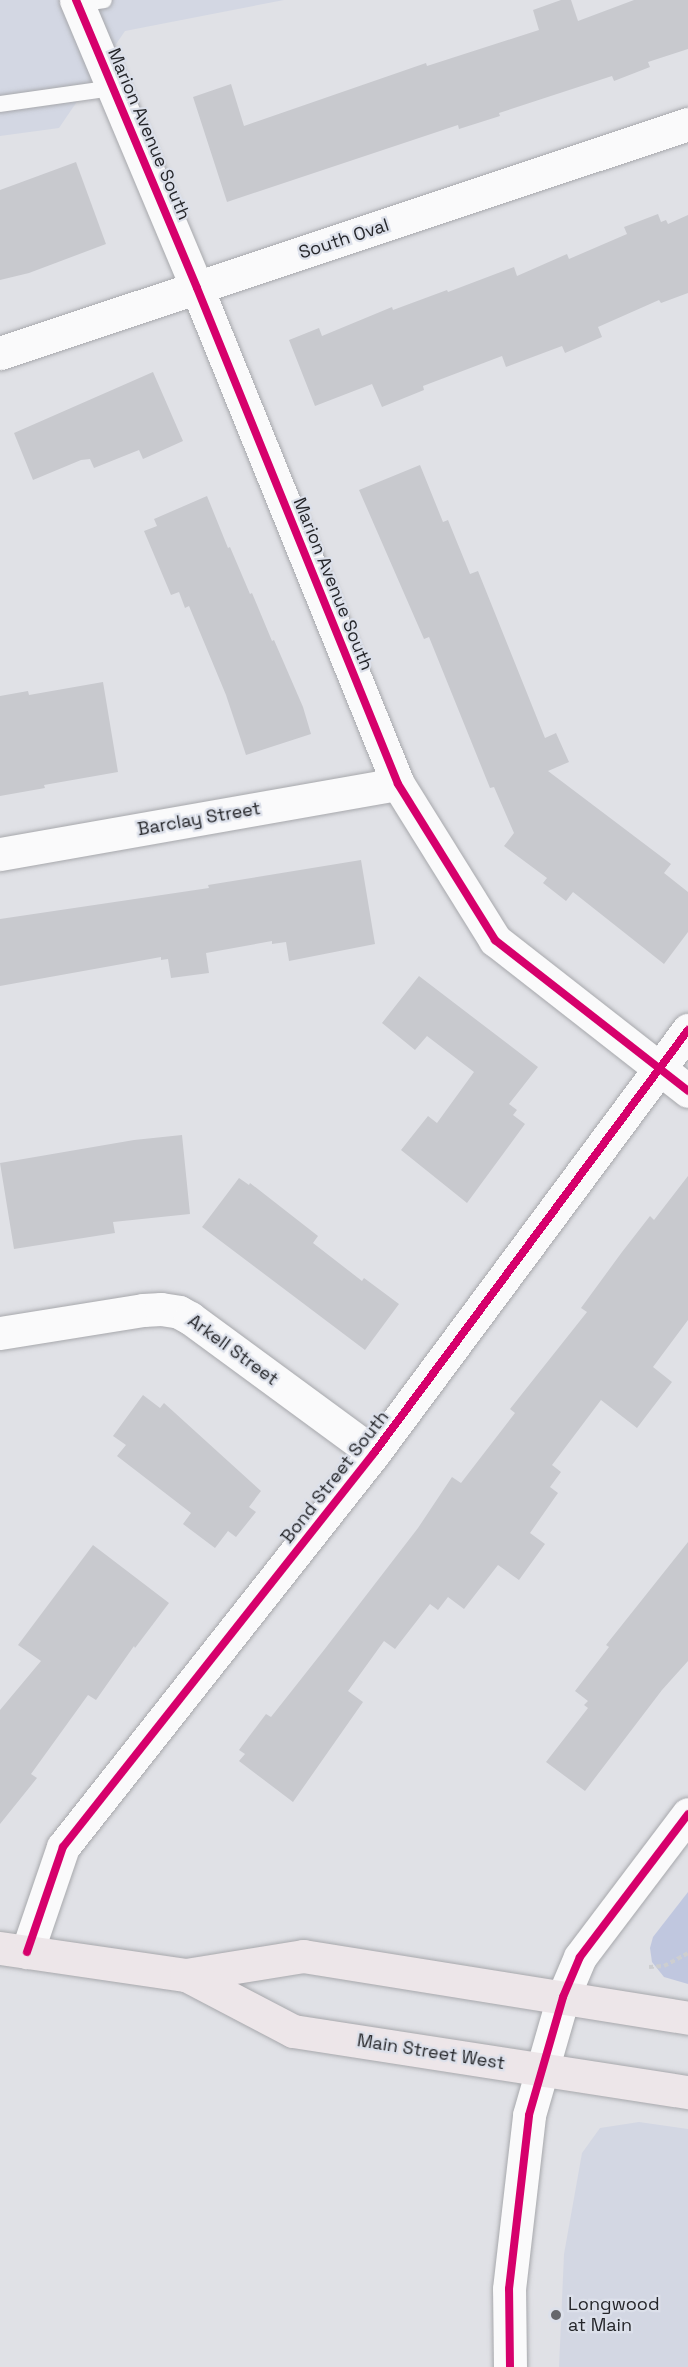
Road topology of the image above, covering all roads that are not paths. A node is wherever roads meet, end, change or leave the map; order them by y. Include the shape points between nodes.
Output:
1 (86, 2) edge
2 (113, 88) junction
3 (0, 105) edge
4 (688, 124) edge
5 (197, 288) junction
6 (0, 353) edge
7 (398, 784) junction
8 (0, 854) edge
9 (688, 1030) edge
10 (658, 1068) junction
11 (688, 1091) edge
12 (0, 1333) edge
13 (374, 1453) junction
14 (688, 1814) edge
15 (14, 1950) edge
16 (186, 1975) junction
17 (563, 1998) junction
18 (688, 2018) edge
19 (542, 2069) junction
20 (688, 2092) edge
21 (510, 2367) edge

1 - 2 street, Marion Avenue South
2 - 3 lane
2 - 5 street, Marion Avenue South
4 - 5 street, South Oval
5 - 6 street, South Oval
5 - 7 street, Marion Avenue South
7 - 8 street, Barclay Street
7 - 10 street, Marion Avenue South via 495,940
9 - 10 street, Bond Street South
10 - 11 street, Marion Avenue South
10 - 13 street, Bond Street South
12 - 13 street, Arkell Street via 143,1310 161,1308 178,1312
13 - 15 street, Bond Street South via 63,1847
14 - 17 street via 580,1957
15 - 16 main road, Main Street West
16 - 17 main road, Main Street West via 303,1956
16 - 19 main road, Main Street West via 293,2031
17 - 18 main road, Main Street West
17 - 19 street
19 - 20 main road, Main Street West
19 - 21 street via 529,2115 511,2278

